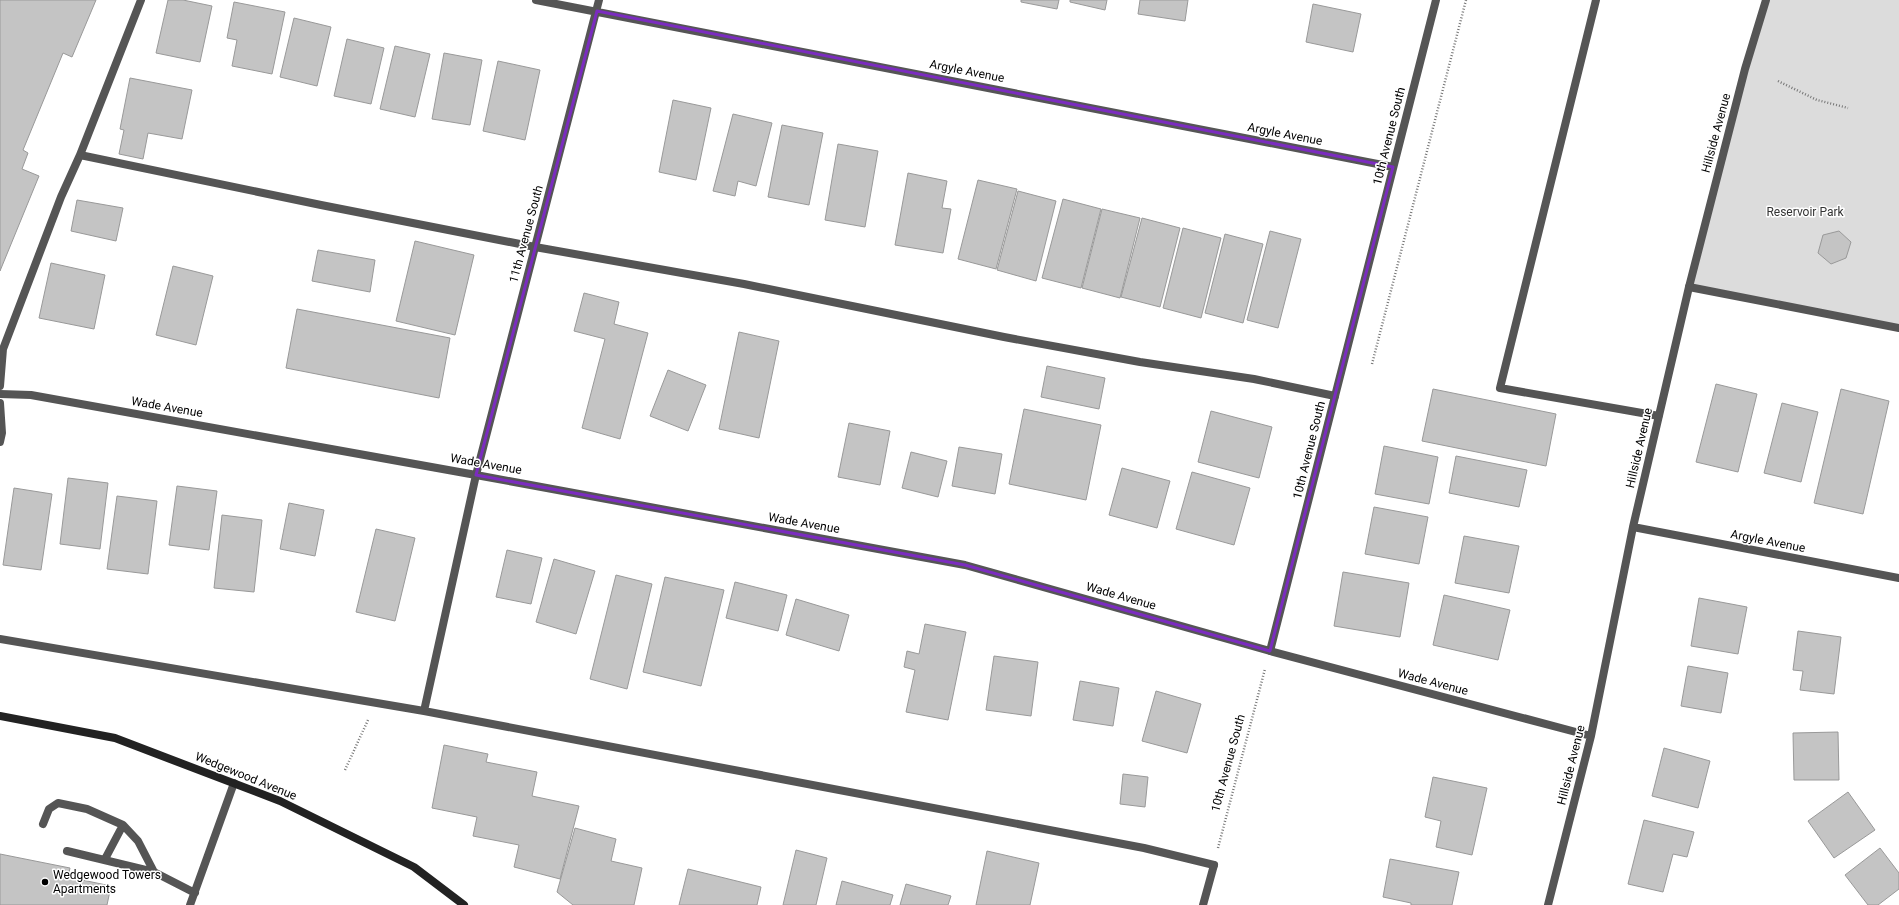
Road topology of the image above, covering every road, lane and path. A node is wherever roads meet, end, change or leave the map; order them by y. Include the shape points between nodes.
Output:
1 (141, 0) edge
2 (536, 0) edge
3 (599, 0) edge
4 (1436, 0) edge
5 (1466, 0) edge
6 (1596, 0) edge
7 (1766, 0) edge
8 (597, 11) junction
9 (1778, 81) dead end
10 (1848, 108) dead end
11 (80, 155) junction
12 (1393, 167) junction
13 (535, 247) junction
14 (1689, 287) junction
15 (1899, 328) edge
16 (1372, 364) dead end
17 (0, 386) edge
18 (0, 394) edge
19 (1335, 396) junction
20 (0, 402) edge
21 (1659, 416) junction
22 (0, 442) edge
23 (476, 475) junction
24 (1633, 527) junction
25 (1899, 578) edge
26 (0, 639) edge
27 (1270, 651) junction
28 (376, 703) junction
29 (424, 711) junction
30 (0, 716) edge
31 (1591, 736) junction
32 (344, 770) dead end
33 (234, 783) junction
34 (42, 824) dead end
35 (123, 825) junction
36 (67, 851) dead end
37 (105, 859) junction
38 (1214, 865) junction
39 (154, 872) junction
40 (194, 893) junction
41 (191, 905) edge
42 (464, 905) edge
43 (1203, 905) edge
44 (1548, 905) edge

1 - 11 street
2 - 8 street, Argyle Avenue
3 - 8 street, 11th Avenue South
4 - 12 street, 10th Avenue South
5 - 16 path
6 - 21 street via 1500,388
7 - 14 street, Hillside Avenue via 1743,76
8 - 12 street, Argyle Avenue
8 - 13 street, 11th Avenue South
9 - 10 path via 1817,100
11 - 13 street
11 - 17 street via 61,197 3,349
12 - 19 street, 10th Avenue South
13 - 19 street via 744,284 1004,337 1140,362 1254,379
13 - 23 street, 11th Avenue South
14 - 15 street
14 - 21 street, Hillside Avenue
18 - 23 street, Wade Avenue via 31,395
19 - 27 street, 10th Avenue South
20 - 22 street
21 - 24 street, Hillside Avenue
23 - 27 street, Wade Avenue via 965,565
23 - 29 street, 11th Avenue South
24 - 25 street, Argyle Avenue
24 - 31 street, Hillside Avenue
26 - 28 street
27 - 31 street, Wade Avenue
27 - 38 path, 10th Avenue South
28 - 29 street
28 - 32 path
29 - 38 street via 1144,848
30 - 33 main road, Wedgewood Avenue via 114,738
31 - 44 street, Hillside Avenue
33 - 40 street
33 - 42 main road, Wedgewood Avenue via 280,801 414,867
34 - 35 street via 49,809 58,803 87,809
35 - 37 street
35 - 39 street via 138,841
36 - 37 street
37 - 39 street
38 - 43 street
39 - 40 street
40 - 41 street

